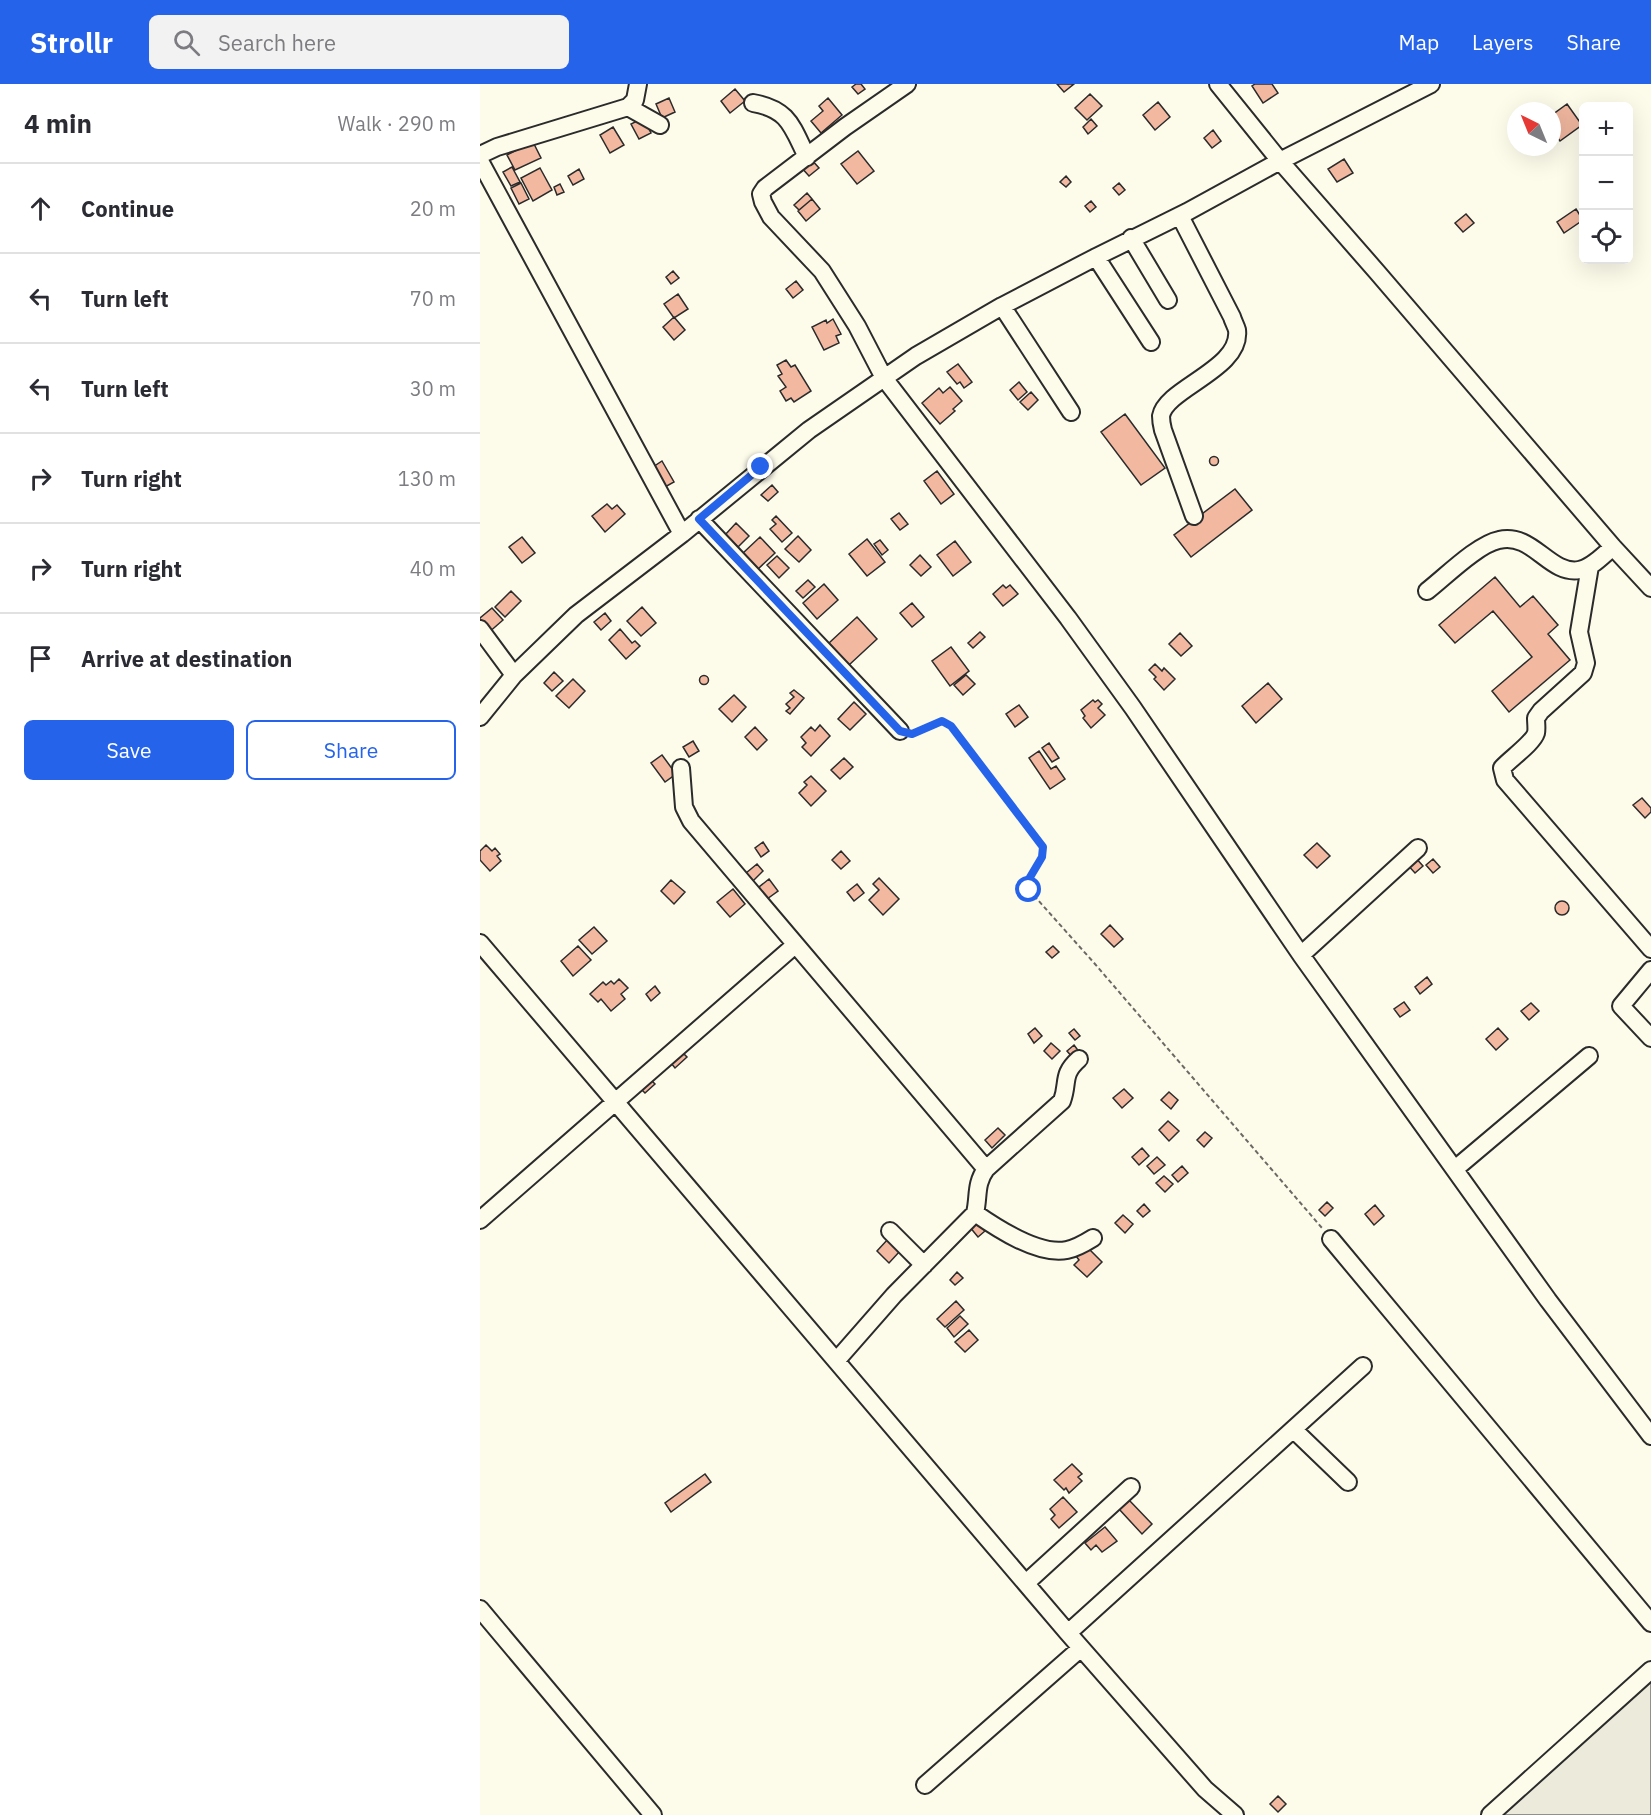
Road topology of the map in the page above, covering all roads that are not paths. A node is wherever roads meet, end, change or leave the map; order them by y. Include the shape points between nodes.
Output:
1 (638, 84) edge
2 (908, 84) edge
3 (1218, 84) edge
4 (1431, 84) edge
5 (753, 104) dead end
6 (628, 107) junction
7 (660, 125) dead end
8 (480, 155) edge
9 (807, 157) junction
10 (480, 161) edge
11 (1280, 161) junction
12 (1180, 216) junction
13 (1131, 238) junction
14 (1096, 257) junction
15 (1168, 300) dead end
16 (1002, 306) junction
17 (1151, 342) dead end
18 (884, 378) junction
19 (1071, 412) dead end
20 (1194, 516) dead end
21 (699, 519) junction
22 (682, 534) junction
23 (1613, 547) junction
24 (1590, 566) junction
25 (1651, 588) edge
26 (1427, 591) dead end
27 (480, 629) edge
28 (514, 675) junction
29 (480, 717) edge
30 (900, 731) road end
31 (681, 768) dead end
32 (1418, 848) dead end
33 (480, 943) edge
34 (795, 945) junction
35 (1651, 949) edge
36 (1300, 955) junction
37 (1651, 970) edge
38 (1651, 1038) edge
39 (1589, 1056) dead end
40 (1079, 1059) dead end
41 (615, 1101) junction
42 (986, 1169) junction
43 (1455, 1169) junction
44 (975, 1213) junction
45 (480, 1220) edge
46 (890, 1231) dead end
47 (1093, 1238) dead end
48 (1331, 1239) road end
49 (924, 1265) junction
50 (837, 1360) junction
51 (1363, 1366) dead end
52 (1294, 1430) junction
53 (1651, 1436) edge
54 (1348, 1482) dead end
55 (1131, 1487) dead end
56 (1026, 1583) junction
57 (480, 1609) edge
58 (1651, 1623) edge
59 (1068, 1633) junction
60 (1081, 1648) junction
61 (1651, 1670) edge
62 (925, 1785) dead end
63 (653, 1815) edge
64 (1235, 1815) edge
65 (1490, 1815) edge

1 - 6 street via 635,100
2 - 9 street
3 - 11 street
4 - 11 street
5 - 9 street via 775,108 784,116
6 - 7 street
6 - 8 street
9 - 18 street via 765,188 760,197 771,217 822,271
10 - 22 street
11 - 12 street
11 - 23 street
12 - 13 street
12 - 20 street via 1237,331 1231,352 1222,362 1176,396 1161,415
13 - 14 street
13 - 15 street
14 - 16 street
14 - 17 street
16 - 18 street
16 - 19 street
18 - 21 street via 809,430
18 - 36 street via 1140,716
21 - 22 street
21 - 30 street
22 - 28 street via 576,615
23 - 24 street
23 - 25 street
24 - 26 street via 1566,569 1525,543 1498,540 1481,548
24 - 35 street via 1580,613 1579,632 1586,663 1582,673 1541,711 1533,738 1502,768 1504,780
27 - 28 street
28 - 29 street
31 - 34 street via 684,807 691,821
32 - 36 street
33 - 41 street
34 - 41 street
34 - 42 street
36 - 43 street
37 - 38 street via 1621,1006
39 - 43 street
40 - 42 street via 1069,1068 1062,1101
41 - 45 street
41 - 50 street
42 - 44 street via 977,1186
43 - 53 street
44 - 47 street via 998,1230 1049,1250 1066,1251
44 - 49 street
46 - 49 street
48 - 58 street
49 - 50 street
50 - 56 street
51 - 52 street
52 - 54 street
52 - 59 street
55 - 56 street
56 - 59 street
57 - 63 street
59 - 60 street
60 - 62 street
60 - 64 street via 1205,1790
61 - 65 street

